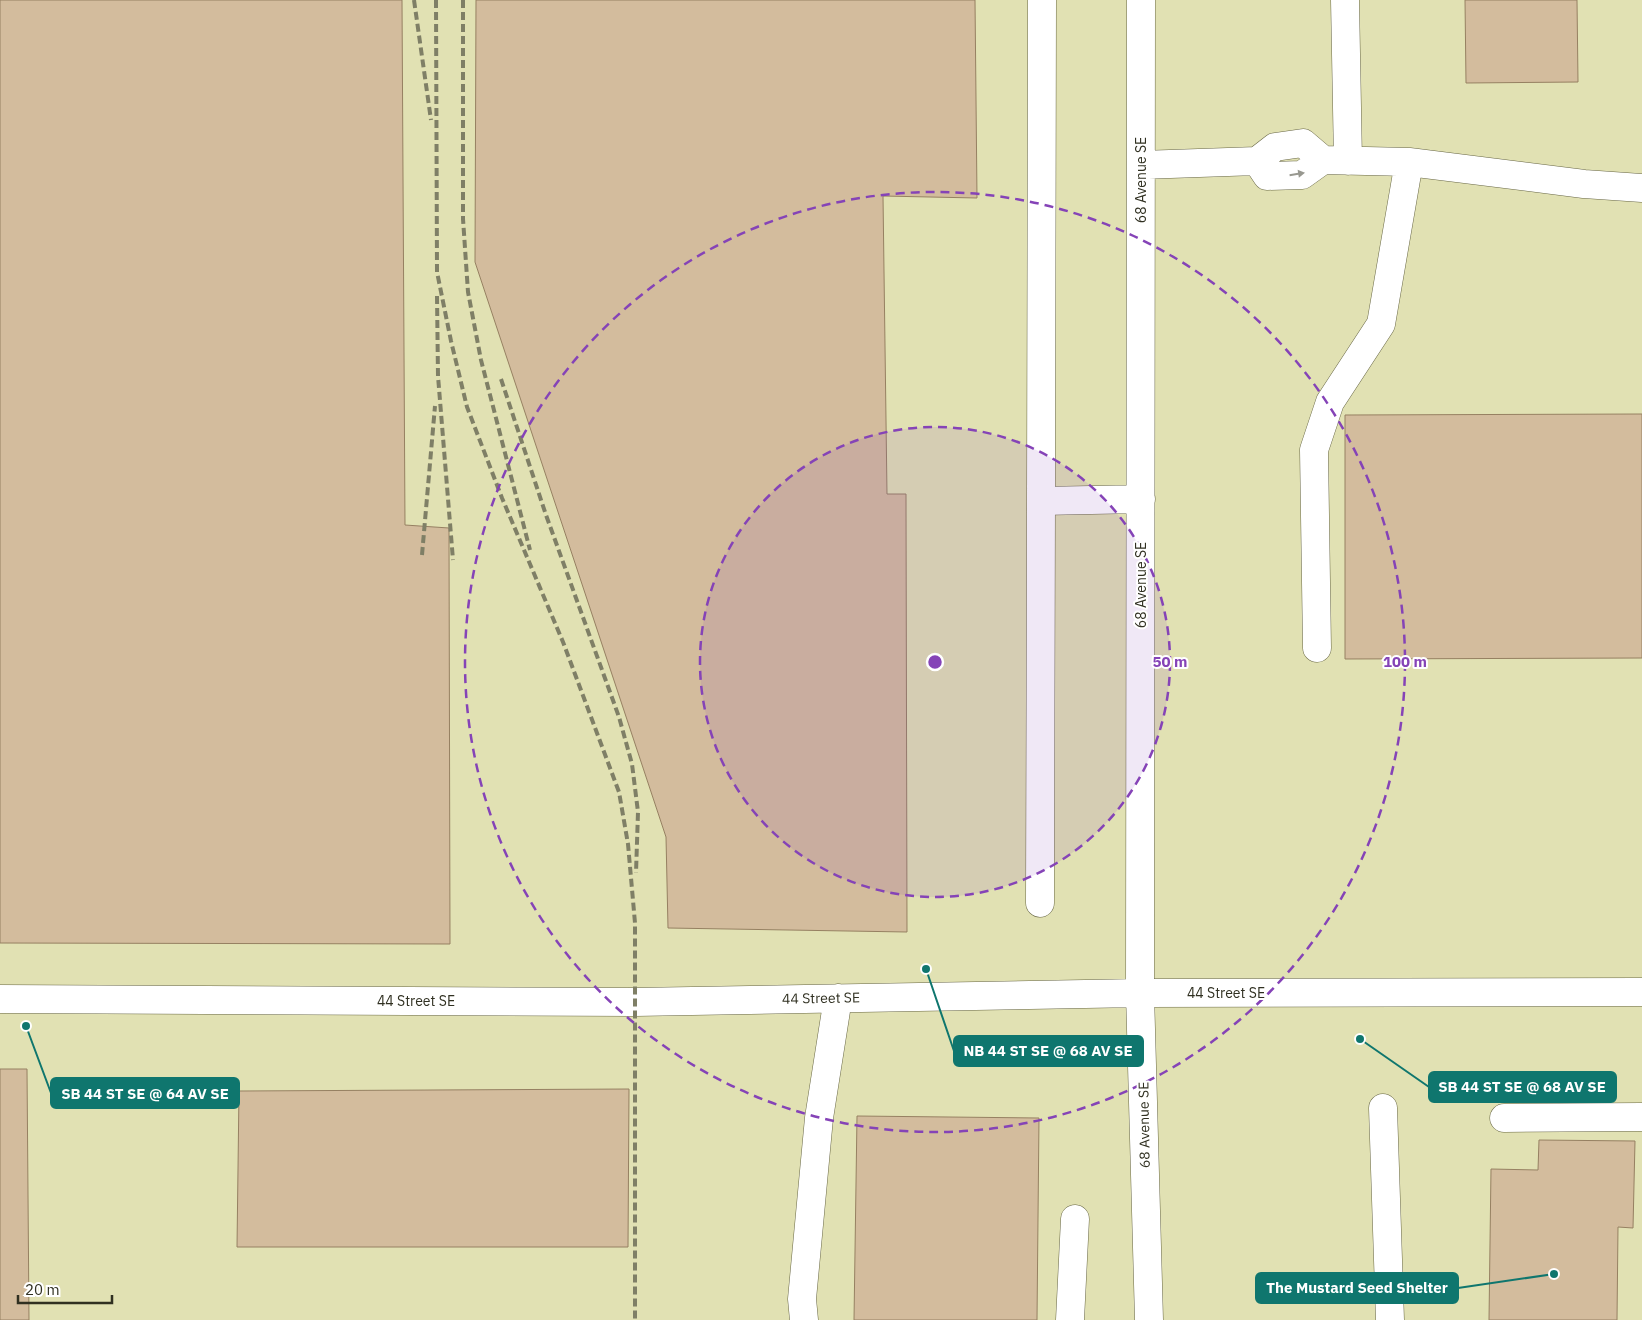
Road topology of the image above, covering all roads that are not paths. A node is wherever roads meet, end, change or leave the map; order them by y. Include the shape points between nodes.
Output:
1 (1042, 0) edge
2 (1141, 0) edge
3 (1345, 0) edge
4 (1336, 161) junction
5 (1409, 162) junction
6 (1141, 165) junction
7 (1642, 188) edge
8 (1141, 499) junction
9 (1041, 501) junction
10 (1318, 648) dead end
11 (1040, 903) dead end
12 (1642, 992) edge
13 (1140, 993) junction
14 (838, 998) junction
15 (0, 999) edge
16 (1383, 1108) dead end
17 (1642, 1117) edge
18 (1504, 1118) dead end
19 (1075, 1219) dead end
20 (804, 1320) edge
21 (1070, 1320) edge
22 (1149, 1320) edge
23 (1390, 1320) edge

1 - 9 street
2 - 6 street, 68 Avenue SE
3 - 4 street
4 - 5 street
4 - 6 street via 1302,175 1267,176 1257,161
5 - 7 street
5 - 10 street via 1381,324 1330,402 1314,450
6 - 8 street, 68 Avenue SE
8 - 9 street
8 - 13 street, 68 Avenue SE
9 - 11 street
12 - 13 street, 44 Street SE
13 - 14 street, 44 Street SE
13 - 22 street, 68 Avenue SE
14 - 15 street, 44 Street SE via 635,1002
14 - 20 street via 819,1118 802,1299
16 - 23 street
17 - 18 street
19 - 21 street

